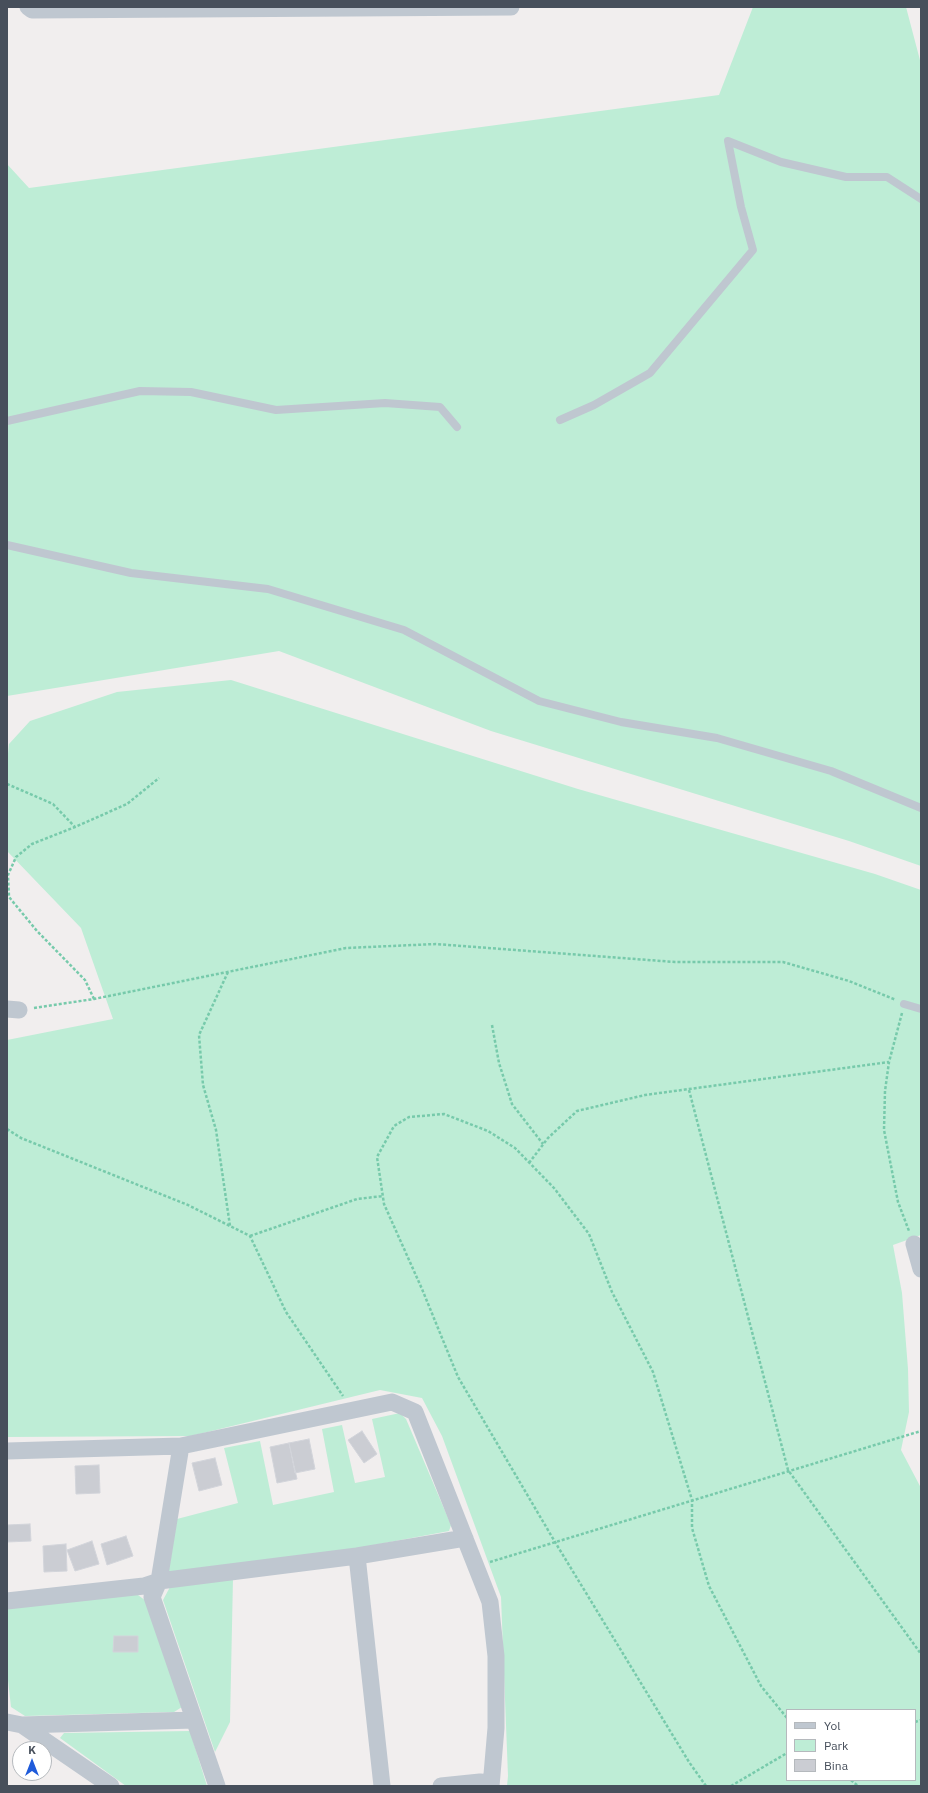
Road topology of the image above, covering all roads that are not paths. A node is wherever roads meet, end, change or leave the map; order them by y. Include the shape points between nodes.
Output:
1 (28, 7) edge
2 (511, 7) edge
3 (921, 199) edge
4 (560, 420) dead end
5 (7, 421) edge
6 (457, 427) dead end
7 (7, 545) edge
8 (921, 808) edge
9 (904, 1004) road end
10 (921, 1008) edge
11 (914, 1244) road end
12 (921, 1269) edge
13 (181, 1446) junction
14 (7, 1451) edge
15 (465, 1538) junction
16 (357, 1556) junction
17 (159, 1581) junction
18 (7, 1601) edge
19 (194, 1720) junction
20 (15, 1724) edge
21 (491, 1785) edge
22 (111, 1786) edge
23 (217, 1786) edge
24 (382, 1786) edge
25 (441, 1786) edge

1 - 2 street via 32,10
3 - 4 lane via 887,177 846,177 781,162 728,141 741,207 753,250 650,373 594,405
5 - 6 lane via 140,391 191,392 276,410 385,403 440,407
7 - 8 lane via 131,573 268,589 404,630 539,701 621,722 717,738 831,771
9 - 10 lane
11 - 12 street
13 - 14 street
13 - 15 street via 392,1402 416,1412
13 - 17 street
15 - 16 street
15 - 21 street via 490,1602 496,1656 496,1728
16 - 17 street
16 - 24 street
17 - 18 street via 144,1586
17 - 19 street via 152,1597
19 - 20 street
19 - 23 street
20 - 22 street
21 - 25 street via 480,1782

